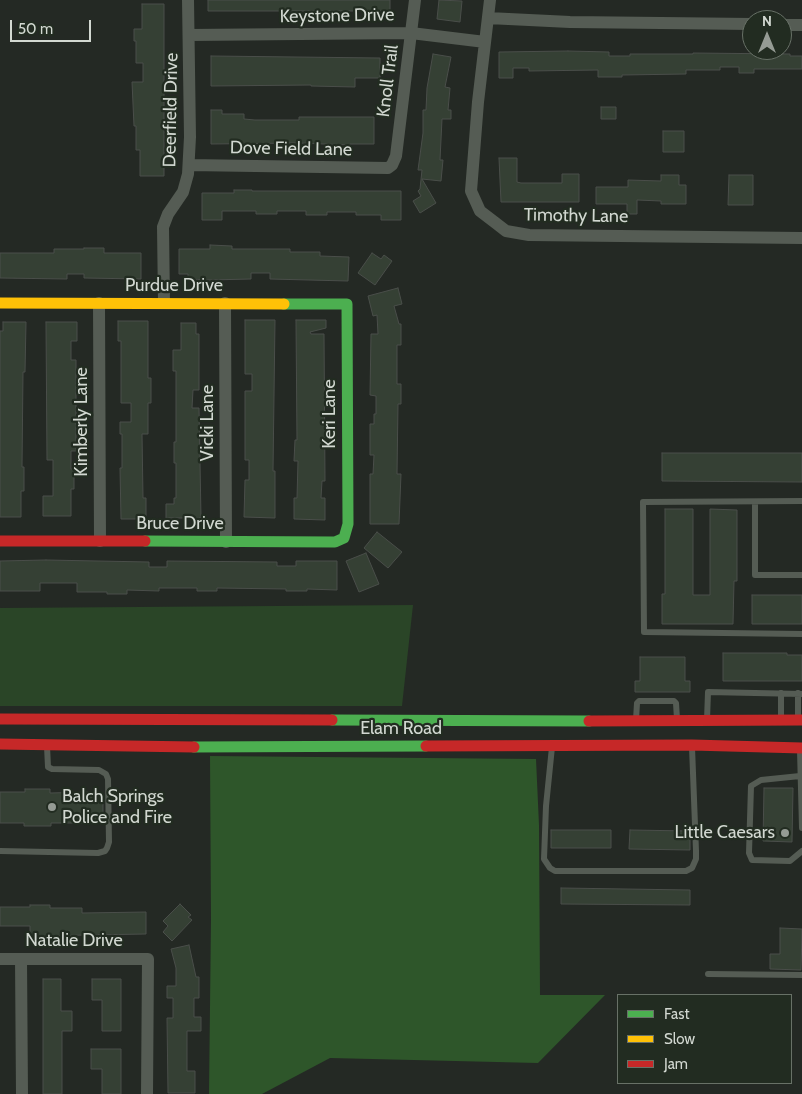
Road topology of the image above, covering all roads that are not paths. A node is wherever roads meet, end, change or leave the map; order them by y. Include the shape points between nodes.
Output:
1 (188, 0) edge
2 (416, 0) edge
3 (490, 0) edge
4 (488, 18) junction
5 (742, 24) edge
6 (411, 32) junction
7 (189, 35) junction
8 (485, 42) junction
9 (189, 165) junction
10 (392, 165) joint
11 (802, 238) edge
12 (0, 302) edge
13 (99, 303) junction
14 (164, 303) junction
15 (225, 303) junction
16 (347, 304) joint
17 (802, 501) edge
18 (755, 502) junction
19 (348, 524) joint
20 (0, 541) edge
21 (100, 541) junction
22 (226, 542) junction
23 (802, 575) edge
24 (802, 634) edge
25 (781, 693) junction
26 (800, 694) edge
27 (0, 718) edge
28 (781, 720) junction
29 (800, 720) edge
30 (636, 721) junction
31 (677, 721) junction
32 (707, 721) junction
33 (46, 732) junction
34 (430, 733) junction
35 (692, 733) junction
36 (0, 744) edge
37 (552, 746) junction
38 (801, 748) edge
39 (800, 776) junction
40 (802, 828) edge
41 (0, 851) edge
42 (802, 851) edge
43 (0, 959) edge
44 (21, 959) junction
45 (708, 974) dead end
46 (802, 975) edge
47 (22, 1094) edge
48 (147, 1094) edge

1 - 7 street, Deerfield Drive
2 - 6 street, Knoll Trail
3 - 4 street, Timothy Lane
4 - 5 street
4 - 8 street, Timothy Lane
6 - 7 street, Keystone Drive
6 - 8 street, Keystone Drive
6 - 10 street, Knoll Trail via 396,156
7 - 9 street, Deerfield Drive
8 - 11 street, Timothy Lane via 471,191 480,211 506,231 529,235
9 - 10 street, Dove Field Lane via 388,168
9 - 14 street, Deerfield Drive via 183,192 163,228
12 - 13 main road, Purdue Drive
13 - 14 main road, Purdue Drive
13 - 21 street, Kimberly Lane
14 - 15 main road, Purdue Drive
15 - 16 main road, Purdue Drive
15 - 22 street, Vicki Lane
16 - 19 main road, Keri Lane
17 - 18 lane
18 - 23 lane via 756,575
18 - 24 lane via 643,502 644,632
19 - 22 main road, Bruce Drive via 344,538 336,542
20 - 21 main road, Bruce Drive
21 - 22 main road, Bruce Drive
25 - 26 lane
25 - 28 lane
25 - 32 lane via 708,692
26 - 29 lane
27 - 33 main road, Elam Road
28 - 29 main road, Elam Road
28 - 32 main road, Elam Road
30 - 31 main road, Elam Road
30 - 31 lane via 639,701 674,702
30 - 34 main road, Elam Road
31 - 35 main road, Elam Road
32 - 35 main road, Elam Road
33 - 34 main road, Elam Road
33 - 34 main road, Elam Road via 166,747
33 - 36 main road, Elam Road
33 - 41 lane via 48,767 99,770 106,774 107,848 98,853
34 - 37 main road, Elam Road
35 - 37 main road, Elam Road
35 - 37 lane via 696,859 692,868 686,871 555,871 550,868 544,859
35 - 38 main road, Elam Road
38 - 39 lane
39 - 40 lane
39 - 42 lane via 762,780 751,786 748,853 752,860 790,861
43 - 44 street, Natalie Drive
44 - 47 street
44 - 48 street, Natalie Drive via 148,959
45 - 46 lane

